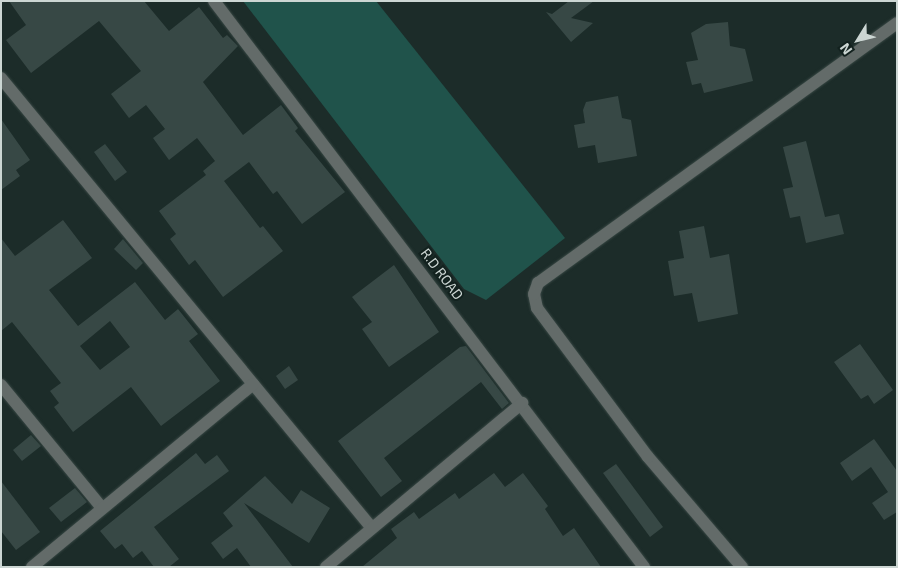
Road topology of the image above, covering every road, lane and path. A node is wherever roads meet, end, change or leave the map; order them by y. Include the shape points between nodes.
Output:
1 (214, 1) edge
2 (897, 23) edge
3 (1, 78) edge
4 (253, 384) junction
5 (1, 385) edge
6 (522, 403) junction
7 (102, 508) junction
8 (371, 527) junction
9 (32, 567) edge
10 (326, 567) edge
11 (644, 567) edge
12 (742, 567) edge

1 - 6 street, R.D ROAD
2 - 12 street via 538,284 534,294 537,308 648,457
3 - 4 street
4 - 7 street
4 - 8 street
5 - 7 street
6 - 8 street
6 - 11 street, R.D ROAD
7 - 9 street
8 - 10 street

